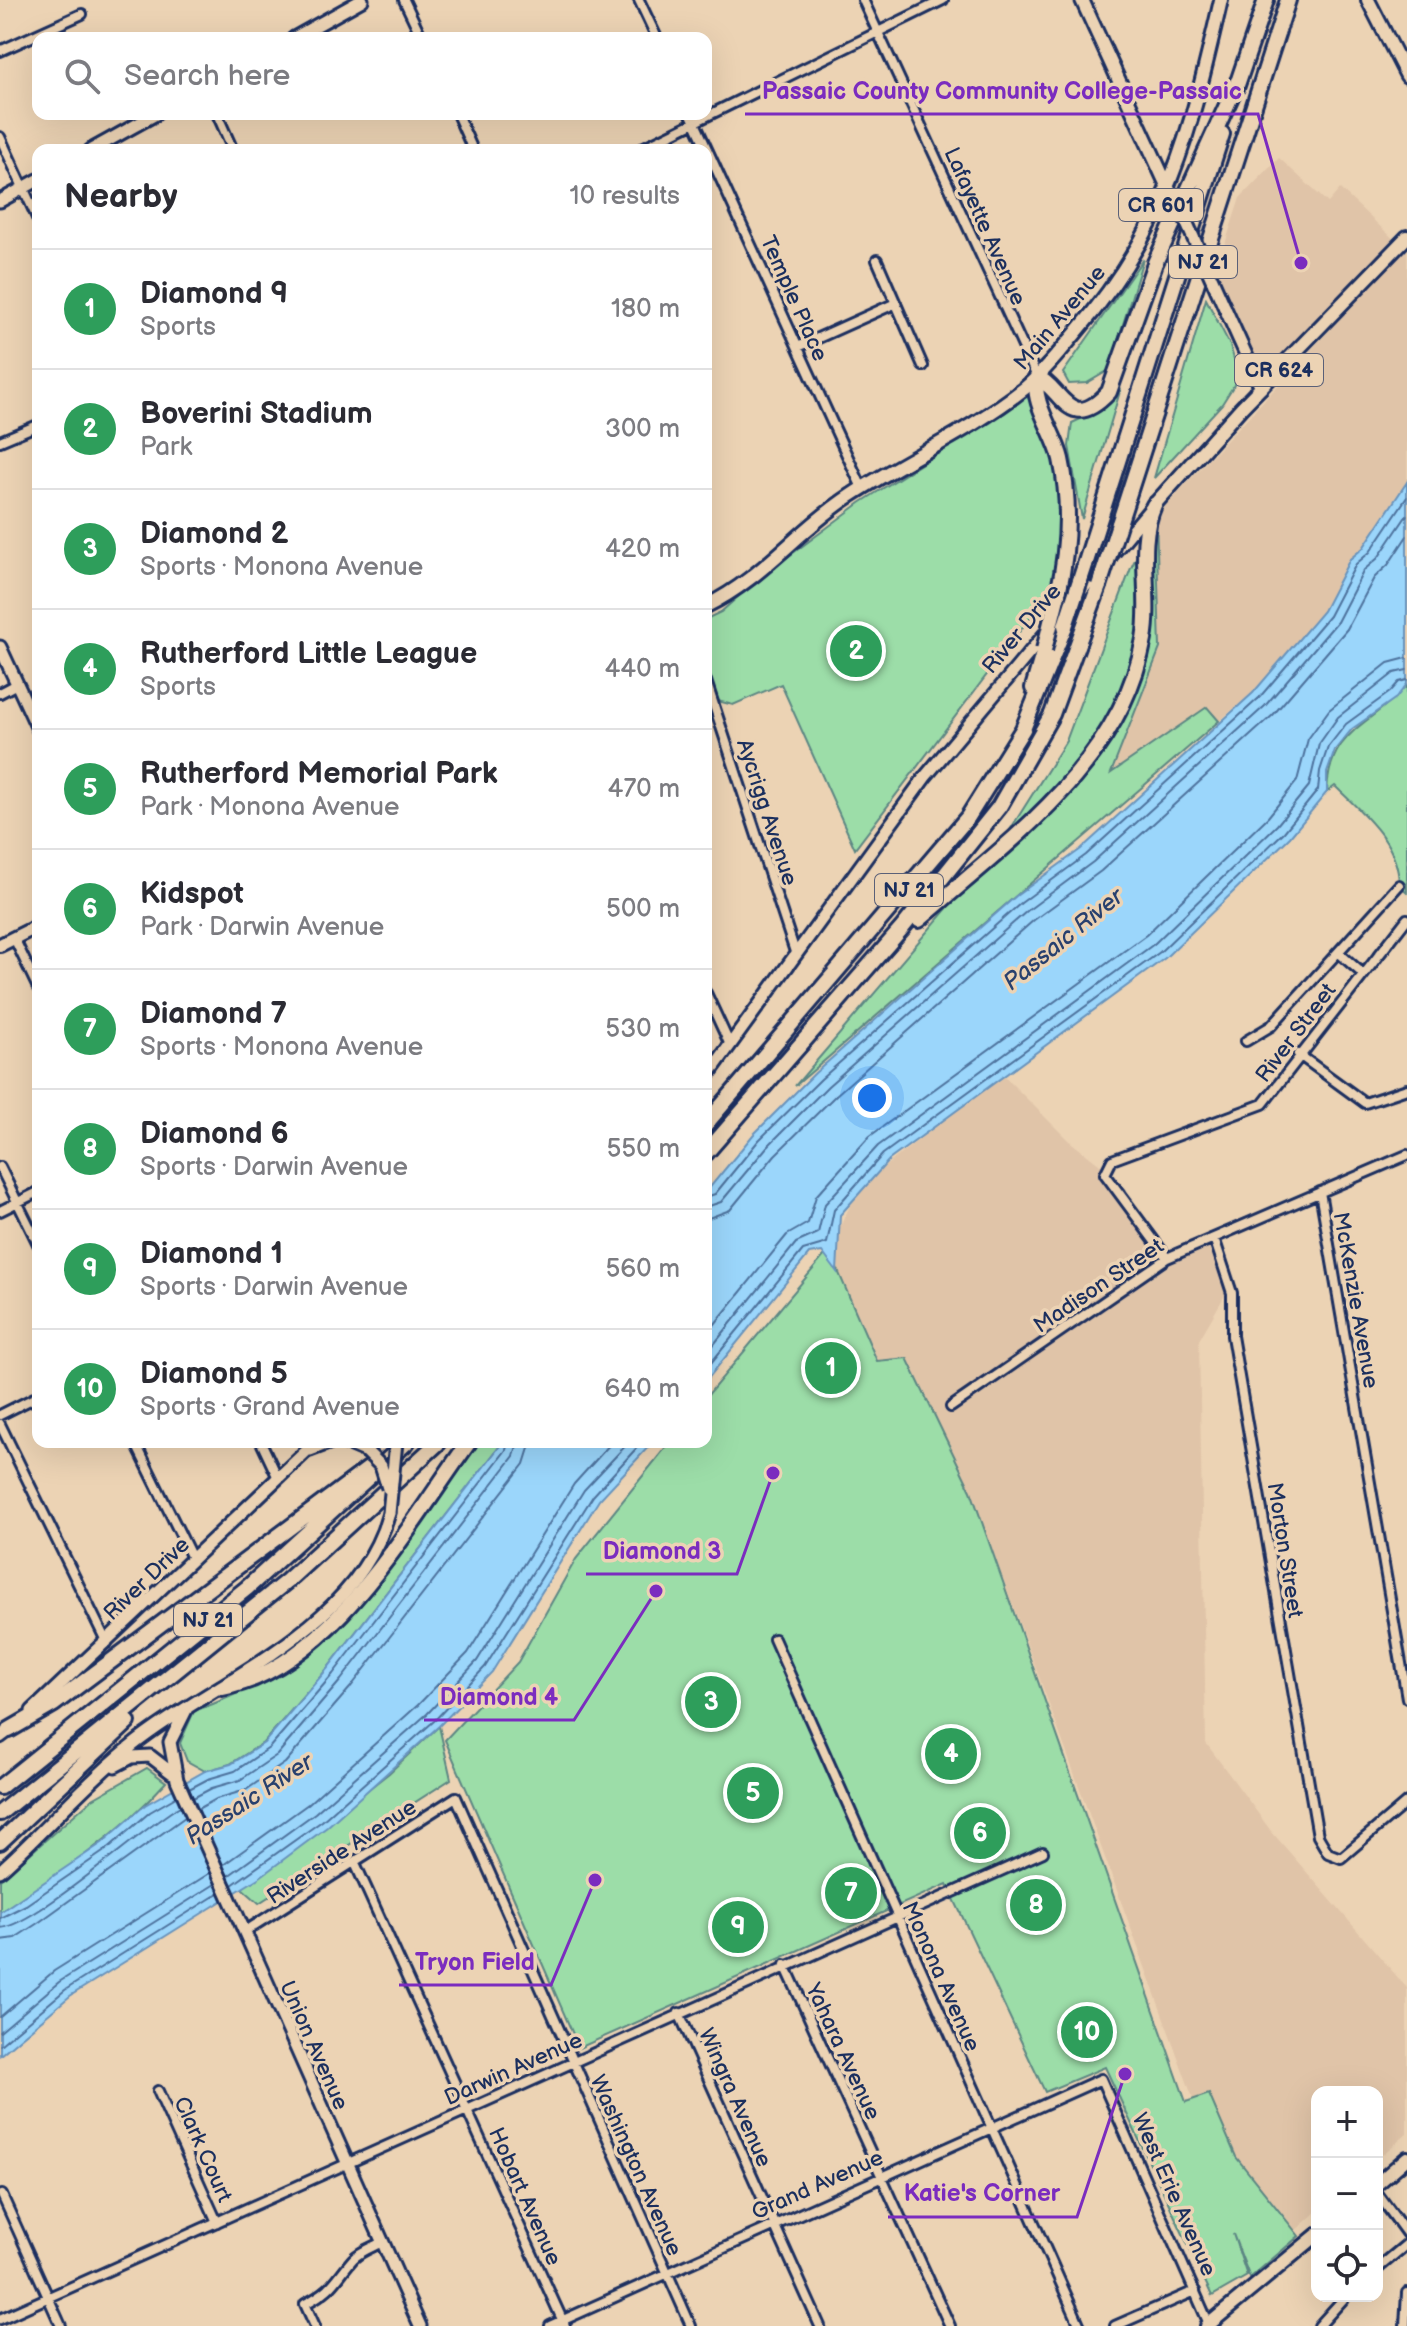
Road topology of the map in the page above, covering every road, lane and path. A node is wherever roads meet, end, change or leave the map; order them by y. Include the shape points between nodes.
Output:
1 (362, 0) edge
2 (404, 0) edge
3 (639, 0) edge
4 (863, 0) edge
5 (943, 0) edge
6 (1082, 0) edge
7 (1221, 0) edge
8 (1266, 0) edge
9 (1288, 0) edge
10 (1368, 0) edge
11 (82, 14) dead end
12 (42, 32) edge
13 (305, 32) edge
14 (419, 32) edge
15 (654, 32) edge
16 (879, 34) junction
17 (32, 37) edge
18 (0, 51) edge
19 (1407, 76) edge
20 (1238, 81) junction
21 (712, 109) edge
22 (145, 120) edge
23 (220, 120) edge
24 (460, 120) edge
25 (690, 120) edge
26 (694, 120) edge
27 (0, 137) edge
28 (102, 144) edge
29 (230, 144) edge
30 (470, 144) edge
31 (648, 144) edge
32 (705, 144) edge
33 (712, 159) edge
34 (32, 183) edge
35 (23, 188) junction
36 (1172, 194) junction
37 (0, 201) edge
38 (32, 207) edge
39 (1407, 237) edge
40 (877, 260) dead end
41 (896, 303) junction
42 (798, 347) junction
43 (923, 366) dead end
44 (1037, 377) junction
45 (1261, 388) junction
46 (32, 428) edge
47 (0, 441) edge
48 (862, 488) junction
49 (1154, 505) junction
50 (712, 603) edge
51 (0, 647) edge
52 (17, 684) junction
53 (0, 693) edge
54 (712, 699) edge
55 (32, 716) edge
56 (1010, 753) junction
57 (1399, 885) dead end
58 (1407, 919) edge
59 (32, 929) edge
60 (14, 938) junction
61 (0, 945) edge
62 (1339, 953) junction
63 (879, 954) junction
64 (796, 955) junction
65 (1363, 974) junction
66 (32, 976) edge
67 (712, 1006) edge
68 (1246, 1041) dead end
69 (730, 1045) junction
70 (1298, 1054) junction
71 (712, 1070) edge
72 (1407, 1089) edge
73 (712, 1117) edge
74 (712, 1146) edge
75 (1407, 1155) edge
76 (0, 1167) edge
77 (1320, 1192) junction
78 (32, 1195) edge
79 (18, 1203) junction
80 (0, 1211) edge
81 (32, 1232) edge
82 (1214, 1238) junction
83 (1167, 1258) junction
84 (32, 1399) edge
85 (951, 1407) dead end
86 (0, 1415) edge
87 (0, 1424) edge
88 (138, 1448) edge
89 (264, 1448) edge
90 (310, 1448) edge
91 (318, 1448) edge
92 (358, 1448) edge
93 (388, 1448) edge
94 (395, 1448) edge
95 (397, 1448) edge
96 (398, 1448) edge
97 (433, 1448) edge
98 (465, 1448) edge
99 (303, 1455) junction
100 (392, 1477) junction
101 (278, 1478) junction
102 (389, 1513) junction
103 (193, 1560) junction
104 (774, 1639) dead end
105 (107, 1644) junction
106 (177, 1672) junction
107 (222, 1688) junction
108 (1407, 1698) edge
109 (187, 1708) junction
110 (4, 1734) edge
111 (177, 1780) junction
112 (0, 1787) edge
113 (82, 1790) junction
114 (456, 1797) joint
115 (1407, 1802) edge
116 (0, 1813) edge
117 (0, 1842) edge
118 (1043, 1852) dead end
119 (355, 1863) junction
120 (0, 1871) edge
121 (898, 1918) junction
122 (244, 1932) junction
123 (785, 1965) junction
124 (679, 2013) junction
125 (571, 2061) junction
126 (1101, 2079) joint
127 (158, 2091) dead end
128 (467, 2109) junction
129 (989, 2127) junction
130 (1407, 2158) edge
131 (346, 2162) junction
132 (881, 2176) junction
133 (1383, 2179) edge
134 (2, 2195) edge
135 (1383, 2201) edge
136 (217, 2222) junction
137 (773, 2224) junction
138 (1407, 2234) edge
139 (1311, 2240) edge
140 (382, 2242) junction
141 (1407, 2244) edge
142 (1383, 2264) edge
143 (666, 2272) junction
144 (1195, 2291) junction
145 (1407, 2293) edge
146 (48, 2297) junction
147 (1341, 2302) edge
148 (0, 2319) edge
149 (563, 2323) edge
150 (1209, 2325) edge
151 (61, 2326) edge
152 (315, 2326) edge
153 (420, 2326) edge
154 (550, 2326) edge
155 (691, 2326) edge
156 (820, 2326) edge
157 (950, 2326) edge
158 (1080, 2326) edge
159 (1115, 2326) edge
160 (1319, 2326) edge
161 (1405, 2326) edge

1 - 13 main road
2 - 14 street
3 - 15 street
4 - 16 street, Lafayette Avenue
5 - 16 street
6 - 36 main road
7 - 36 main road, Main Avenue / CR 601
8 - 20 highway, NJ 21
9 - 63 highway, NJ 21, bridge via 1099,586 1052,714 1013,785 967,850
10 - 19 main road
11 - 12 street
16 - 21 street
16 - 44 street, Lafayette Avenue
17 - 18 street
20 - 44 highway via 1155,263 1109,392 1094,405 1077,408 1059,401
20 - 56 highway, NJ 21, bridge via 1065,626
22 - 28 main road
23 - 29 street
24 - 30 street
25 - 31 street
26 - 32 street, Temple Place
27 - 35 street
33 - 42 street, Temple Place
34 - 35 main road
35 - 37 main road
35 - 38 street
36 - 44 main road, Main Avenue / CR 601 via 1108,294
36 - 45 main road, bridge
39 - 45 main road, River Drive / CR 624
40 - 41 street
41 - 42 street
41 - 43 street
42 - 48 street, Temple Place
44 - 48 main road, Main Avenue / CR 601 via 974,425
44 - 56 highway, bridge via 1035,394 1058,447 1067,495 1066,553 1044,650
45 - 49 main road, River Drive / CR 624
46 - 47 street
48 - 50 main road, Main Avenue / CR 601
49 - 63 highway via 1146,534 1144,639 1108,730 1055,799
49 - 64 main road, River Drive / CR 624 via 924,779
51 - 52 main road
52 - 53 street
52 - 55 main road
54 - 64 street, Aycrigg Avenue
56 - 73 highway, NJ 21 via 935,859
57 - 62 street
58 - 65 street, River Street
59 - 60 main road
60 - 61 main road
60 - 66 street
62 - 65 street
62 - 68 street via 1271,1026
63 - 74 highway, NJ 21
64 - 69 main road, River Drive / CR 624
65 - 70 street, River Street
67 - 69 street
69 - 71 main road, River Drive / CR 624
70 - 72 street via 1365,1103
70 - 83 street, River Street via 1263,1104 1112,1160 1105,1174
75 - 77 street, Madison Street
76 - 79 street
77 - 82 street, Madison Street
77 - 108 street, McKenzie Avenue
78 - 79 street
79 - 80 street
79 - 81 street
82 - 83 street, Madison Street
82 - 115 street, Morton Street via 1232,1293 1232,1336 1310,1808 1323,1847 1341,1858
83 - 85 street, Madison Street
84 - 86 street
87 - 105 street
88 - 103 street
89 - 101 street
90 - 99 main road, River Drive
91 - 99 main road
92 - 102 main road, bridge via 385,1476
93 - 100 main road, bridge
94 - 100 main road, bridge
95 - 110 highway via 54,1704
96 - 112 highway, NJ 21 via 238,1596
97 - 106 highway, NJ 21 via 305,1566
98 - 107 highway via 388,1561 349,1605 281,1662 251,1680
99 - 101 main road, River Drive
100 - 102 main road, bridge
101 - 103 main road, River Drive
102 - 107 main road via 374,1554 341,1594
103 - 105 main road, River Drive
104 - 121 street, Monona Avenue
105 - 110 main road, River Drive
106 - 116 highway, NJ 21
106 - 117 highway
107 - 109 main road
109 - 111 main road via 170,1742
109 - 113 main road via 128,1748
111 - 113 main road via 158,1759 141,1755 123,1761
111 - 122 main road, Union Avenue
113 - 120 main road
114 - 119 street, Riverside Avenue
114 - 125 street, Washington Avenue
118 - 121 street, Darwin Avenue
119 - 122 street, Riverside Avenue
119 - 128 street, Hobart Avenue
121 - 123 street, Darwin Avenue
121 - 129 street, Monona Avenue
122 - 131 main road, Union Avenue
123 - 124 street, Darwin Avenue
123 - 132 street, Yahara Avenue
124 - 125 street, Darwin Avenue
124 - 137 street, Wingra Avenue
125 - 128 street, Darwin Avenue
125 - 143 street, Washington Avenue
126 - 129 street, Grand Avenue
126 - 144 street, West Erie Avenue
127 - 136 street, Clark Court
128 - 131 street, Darwin Avenue
128 - 149 street, Hobart Avenue
129 - 132 street, Grand Avenue
129 - 158 street, Monona Avenue
130 - 133 main road
131 - 136 street, Darwin Avenue
131 - 140 main road, Union Avenue
132 - 137 street, Grand Avenue
132 - 157 street, Yahara Avenue
134 - 146 street
135 - 138 street
136 - 146 street, Darwin Avenue
137 - 143 street, Grand Avenue
137 - 156 street, Wingra Avenue
139 - 150 main road
140 - 152 street via 354,2257 342,2277 305,2304
140 - 153 main road, Union Avenue
141 - 142 street
143 - 149 street, Grand Avenue
143 - 155 street, Washington Avenue
144 - 150 street, West Erie Avenue
144 - 159 street
145 - 161 street
146 - 148 street, Darwin Avenue
146 - 151 street
147 - 160 street
149 - 154 street, Grand Avenue

